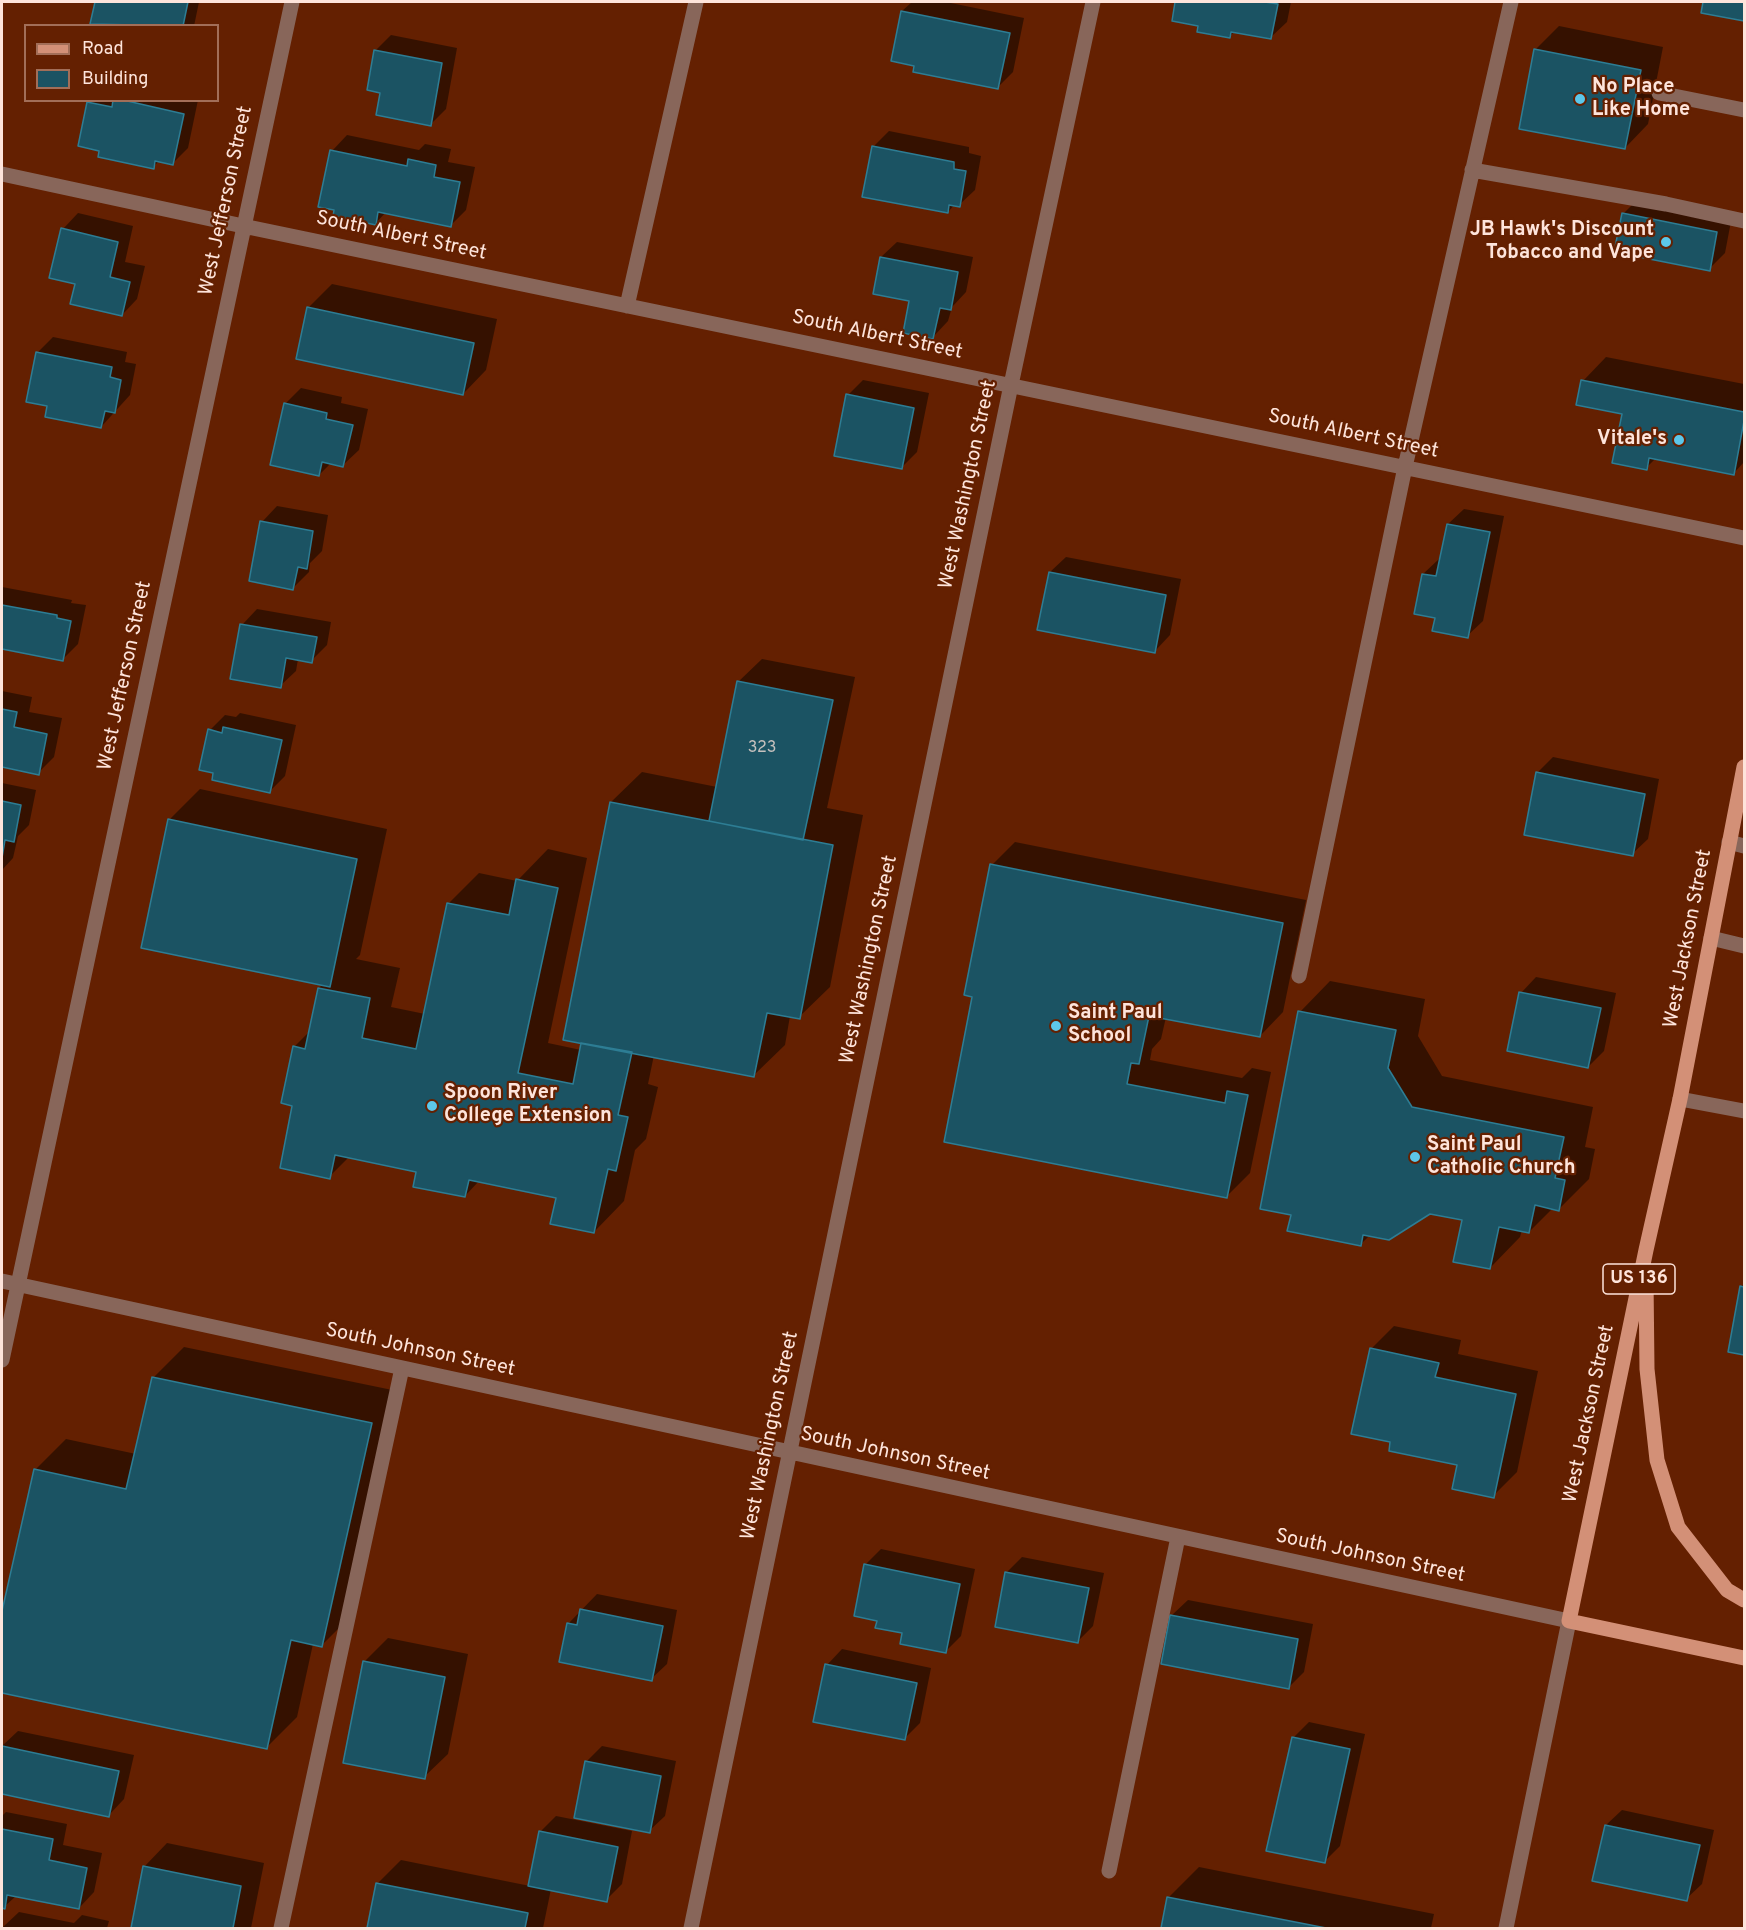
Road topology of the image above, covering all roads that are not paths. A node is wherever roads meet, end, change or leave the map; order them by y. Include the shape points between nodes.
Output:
1 (292, 2) edge
2 (696, 2) edge
3 (1093, 2) edge
4 (1510, 2) edge
5 (1659, 93) dead end
6 (1744, 110) edge
7 (1472, 170) junction
8 (2, 174) edge
9 (1744, 221) edge
10 (243, 226) junction
11 (627, 306) junction
12 (1011, 385) junction
13 (1405, 467) junction
14 (1744, 538) edge
15 (1744, 767) edge
16 (1729, 842) junction
17 (1744, 846) edge
18 (1711, 938) junction
19 (1744, 946) edge
20 (1299, 976) dead end
21 (1680, 1099) junction
22 (1744, 1111) edge
23 (1646, 1250) junction
24 (2, 1281) edge
25 (17, 1284) junction
26 (2, 1360) edge
27 (402, 1368) junction
28 (789, 1453) junction
29 (1178, 1537) junction
30 (1744, 1600) edge
31 (1569, 1621) junction
32 (1744, 1658) edge
33 (1109, 1871) dead end
34 (281, 1929) edge
35 (691, 1929) edge
36 (1506, 1929) edge

1 - 10 street, West Jefferson Street
2 - 11 street
3 - 12 street, West Washington Street
4 - 7 street
5 - 6 street
7 - 9 street
7 - 13 street
8 - 10 street, South Albert Street
10 - 11 street, South Albert Street
10 - 25 street, West Jefferson Street
11 - 12 street, South Albert Street
12 - 13 street, South Albert Street
12 - 28 street, West Washington Street
13 - 14 street, South Albert Street
13 - 20 street
15 - 16 main road, West Jackson Street / US 136
16 - 17 street
16 - 18 main road, West Jackson Street / US 136
18 - 19 street
18 - 21 main road, West Jackson Street / US 136
21 - 22 street
21 - 23 main road, West Jackson Street / US 136
23 - 30 main road via 1647,1370 1657,1460 1678,1527 1727,1590
23 - 31 main road, West Jackson Street / US 136
24 - 25 street, South Johnson Street
25 - 26 street, West Jefferson Street
25 - 27 street, South Johnson Street
27 - 28 street, South Johnson Street
27 - 34 street
28 - 29 street, South Johnson Street
28 - 35 street, West Washington Street
29 - 31 street, South Johnson Street
29 - 33 street
31 - 32 main road
31 - 36 street, West Jackson Street

